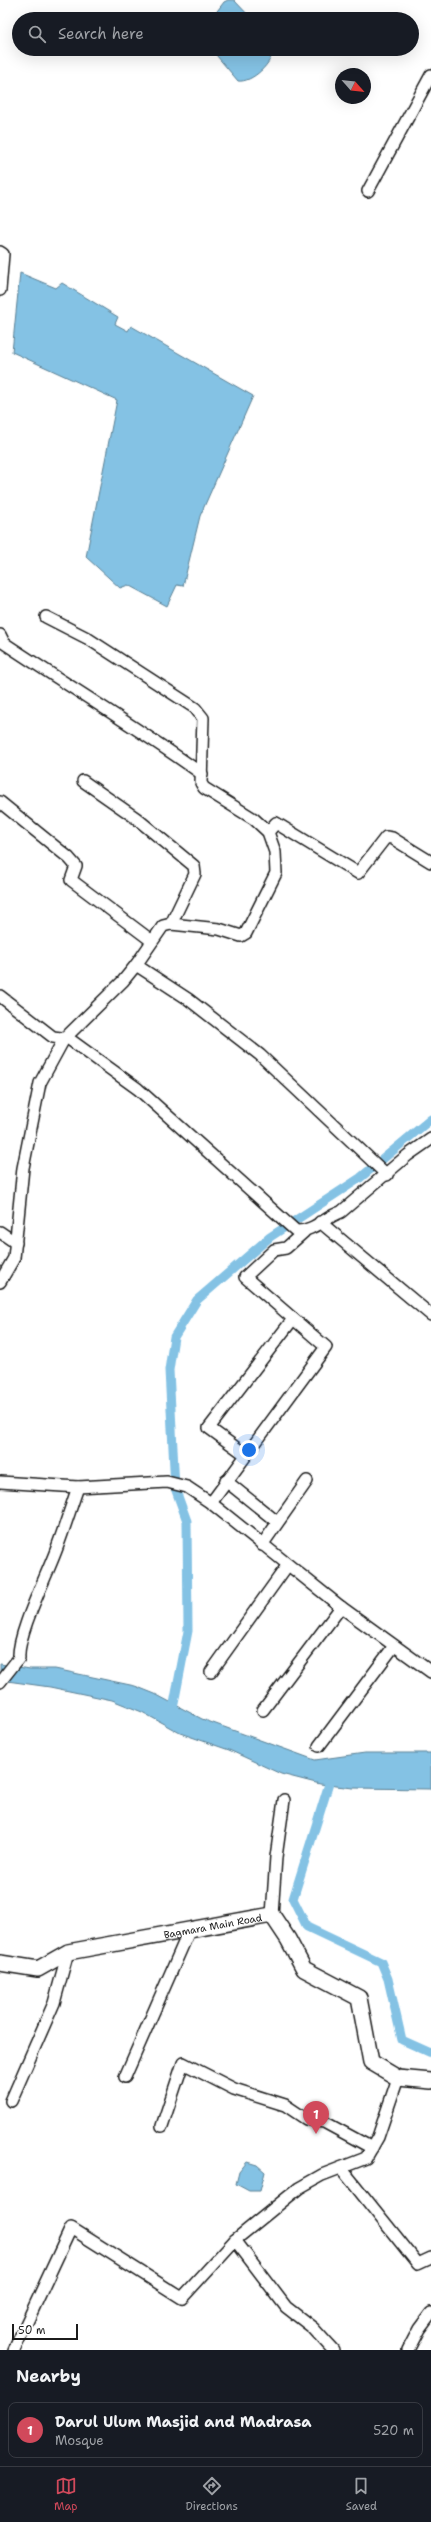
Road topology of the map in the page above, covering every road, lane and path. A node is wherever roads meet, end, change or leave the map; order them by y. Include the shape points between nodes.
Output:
1 (431, 75) edge
2 (368, 191) dead end
3 (0, 252) edge
4 (0, 290) edge
5 (46, 617) dead end
6 (0, 635) edge
7 (202, 774) junction
8 (83, 781) dead end
9 (0, 802) edge
10 (268, 832) junction
11 (431, 862) edge
12 (171, 924) junction
13 (152, 941) junction
14 (136, 964) junction
15 (0, 996) edge
16 (64, 1039) junction
17 (431, 1139) edge
18 (386, 1175) junction
19 (320, 1222) junction
20 (300, 1231) junction
21 (0, 1232) edge
22 (16, 1243) junction
23 (0, 1282) edge
24 (431, 1315) edge
25 (293, 1319) junction
26 (246, 1455) junction
27 (226, 1481) junction
28 (307, 1481) dead end
29 (0, 1482) edge
30 (78, 1487) junction
31 (211, 1503) junction
32 (277, 1522) junction
33 (262, 1545) junction
34 (288, 1566) junction
35 (341, 1607) junction
36 (394, 1646) junction
37 (211, 1672) dead end
38 (431, 1672) edge
39 (0, 1682) edge
40 (263, 1710) dead end
41 (319, 1746) dead end
42 (284, 1800) dead end
43 (272, 1915) junction
44 (190, 1929) junction
45 (68, 1952) junction
46 (0, 1963) edge
47 (125, 2076) dead end
48 (398, 2078) junction
49 (431, 2082) edge
50 (11, 2101) dead end
51 (162, 2126) dead end
52 (372, 2148) junction
53 (342, 2168) junction
54 (235, 2240) junction
55 (431, 2258) edge
56 (431, 2313) edge
57 (14, 2350) edge
58 (334, 2350) edge
59 (408, 2350) edge

1 - 2 street
3 - 4 street via 3,254
5 - 7 street via 87,638 195,708 203,718
6 - 7 street via 4,643 138,729
7 - 10 street via 204,788 254,819
8 - 12 street via 136,818 194,866 195,874
9 - 13 street via 69,858 76,866 71,880
10 - 11 street via 276,823 358,873 386,837 392,838
10 - 12 street via 275,852 276,873 246,933 236,936 219,928
12 - 13 street via 163,926
13 - 14 street
14 - 16 street via 123,981
14 - 18 street via 188,999 260,1055
15 - 16 street via 53,1037
16 - 20 street via 138,1089 279,1216
16 - 22 street via 40,1083 23,1168
17 - 18 street
18 - 19 street via 341,1212
19 - 20 street
19 - 24 street
20 - 25 street via 286,1248 274,1250 245,1276
21 - 22 street
22 - 23 street via 14,1258
25 - 26 street via 326,1347
25 - 26 street via 209,1428
26 - 27 street
27 - 31 street
27 - 32 street
28 - 32 street
29 - 30 street
30 - 31 street via 167,1482 187,1488
30 - 39 street via 18,1650 19,1658
31 - 33 street
32 - 33 street
33 - 34 street
34 - 35 street
34 - 37 street
35 - 36 street
35 - 40 street
36 - 38 street
36 - 41 street
42 - 43 street via 276,1857
43 - 44 street, Bagmara Main Road
43 - 48 street, Bagmara Main Road via 304,1969 359,1998 371,2062
44 - 45 street, Bagmara Main Road
44 - 47 street
45 - 46 street, Bagmara Main Road via 38,1969
45 - 50 street via 54,2003
48 - 49 street, Bagmara Main Road
48 - 52 street
51 - 52 street via 184,2063 234,2088 284,2105 306,2119 324,2122
52 - 53 street via 366,2158
53 - 54 street via 299,2188
53 - 55 street via 418,2264
54 - 57 street via 182,2298 71,2228
54 - 58 street via 286,2307
56 - 59 street

